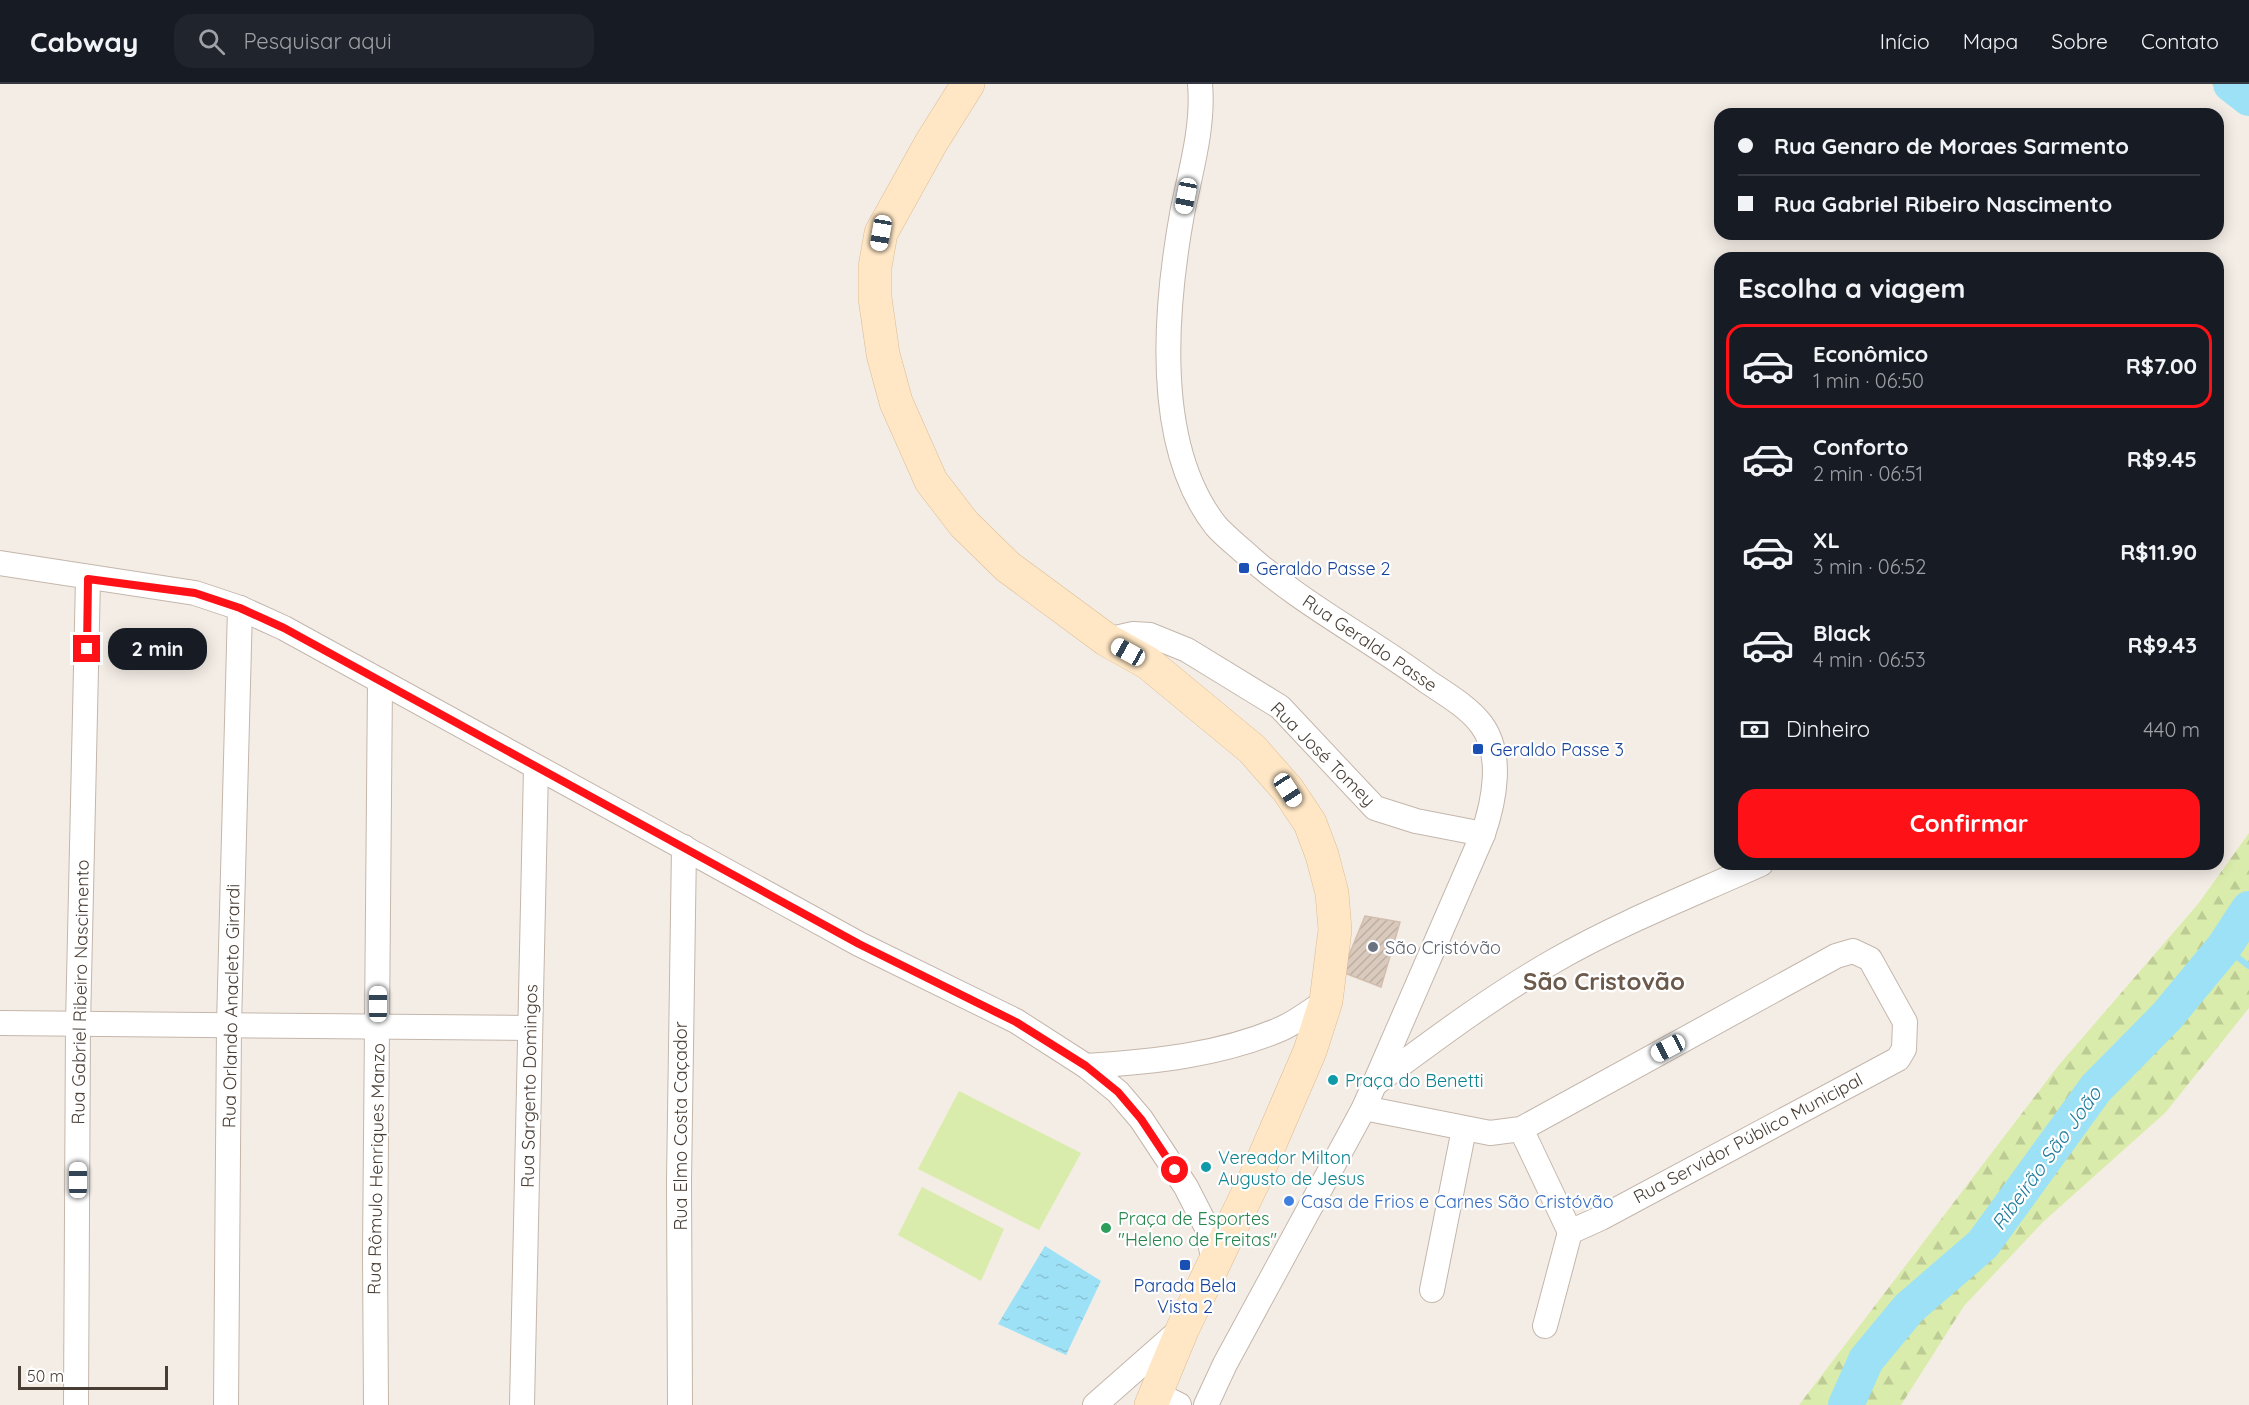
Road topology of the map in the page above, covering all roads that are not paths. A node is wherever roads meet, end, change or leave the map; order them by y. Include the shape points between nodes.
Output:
1 (968, 84) edge
2 (1200, 84) edge
3 (0, 563) edge
4 (88, 579) junction
5 (240, 608) junction
6 (1107, 640) junction
7 (380, 681) junction
8 (536, 768) junction
9 (1483, 834) junction
10 (684, 848) junction
11 (1748, 870) edge
12 (1326, 1001) junction
13 (0, 1023) edge
14 (78, 1025) junction
15 (230, 1025) junction
16 (378, 1027) junction
17 (530, 1028) junction
18 (1086, 1066) junction
19 (1376, 1083) junction
20 (1364, 1108) junction
21 (1464, 1129) junction
22 (1521, 1129) junction
23 (1570, 1232) junction
24 (1214, 1262) junction
25 (1432, 1290) dead end
26 (1545, 1326) dead end
27 (1183, 1328) junction
28 (1162, 1401) edge
29 (76, 1405) edge
30 (226, 1405) edge
31 (376, 1405) edge
32 (522, 1405) edge
33 (680, 1405) edge
34 (1095, 1405) edge
35 (1206, 1405) edge

1 - 6 street via 881,233 874,297 883,354 896,402 931,481 957,515 1008,567
2 - 9 street, Rua Geraldo Passe via 1197,139 1174,262 1168,318 1171,391 1178,440 1192,490 1217,527 1266,573 1396,658 1482,725 1491,746 1494,771 1491,809
3 - 4 street
4 - 5 street via 195,593
4 - 14 street, Rua Gabriel Ribeiro Nascimento
5 - 7 street
5 - 15 street, Rua Orlando Anacleto Girardi
6 - 9 street, Rua José Tomey via 1150,635 1187,650 1280,707 1375,808 1416,821
6 - 12 street via 1148,663 1252,748 1310,823 1332,893 1335,930
7 - 8 street
7 - 16 street, Rua Rômulo Henriques Manzo
8 - 10 street
8 - 17 street, Rua Sargento Domingos
9 - 19 street, Rua Geraldo Passe
10 - 18 street via 859,944 1016,1022
10 - 33 street, Rua Elmo Costa Caçador
11 - 19 street via 1556,960 1496,996
12 - 18 street via 1286,1027 1246,1042 1183,1056
12 - 24 street via 1310,1051 1266,1154
13 - 14 street
14 - 15 street
14 - 29 street, Rua Gabriel Ribeiro Nascimento
15 - 16 street
15 - 30 street, Rua Orlando Anacleto Girardi
16 - 17 street
16 - 31 street, Rua Rômulo Henriques Manzo
17 - 32 street, Rua Sargento Domingos
18 - 24 street via 1118,1092 1141,1119 1186,1187 1207,1228
19 - 20 street, Rua Geraldo Passe
20 - 21 street
20 - 35 street, Rua Geraldo Passe
21 - 22 street via 1490,1133
21 - 25 street
22 - 23 street
22 - 23 street, Rua Servidor Público Municipal via 1836,956 1853,951 1870,959 1905,1022 1904,1049 1898,1059
23 - 26 street
24 - 27 street
27 - 28 street
27 - 34 street

